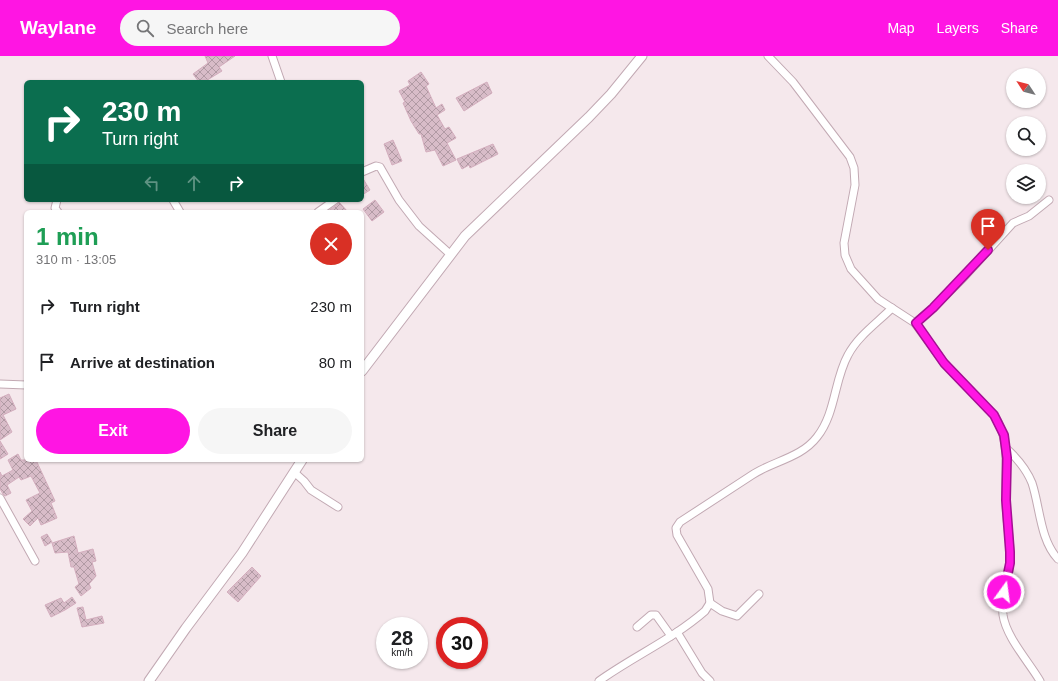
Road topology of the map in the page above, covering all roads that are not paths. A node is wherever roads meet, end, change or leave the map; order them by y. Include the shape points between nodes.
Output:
1 (272, 56) edge
2 (642, 56) edge
3 (768, 56) edge
4 (281, 80) edge
5 (364, 171) edge
6 (1049, 200) dead end
7 (332, 202) edge
8 (321, 210) edge
9 (450, 254) junction
10 (892, 308) junction
11 (916, 323) junction
12 (364, 368) edge
13 (0, 384) edge
14 (24, 385) edge
15 (1006, 448) junction
16 (299, 462) edge
17 (294, 472) junction
18 (0, 498) edge
19 (338, 507) dead end
20 (1058, 559) edge
21 (35, 561) dead end
22 (759, 594) dead end
23 (710, 603) junction
24 (637, 627) dead end
25 (674, 634) junction
26 (149, 681) edge
27 (599, 681) edge
28 (710, 681) edge
29 (1040, 681) edge

1 - 4 street
2 - 9 street via 589,117 465,236
3 - 10 street via 793,82 850,157 855,185 844,242 845,254 852,269 878,299
5 - 9 street via 376,166 380,168 399,200 419,226
6 - 11 street via 1029,216 1013,223 964,277
7 - 8 street
9 - 12 street
10 - 11 street
10 - 23 street via 848,354 825,424 817,438 790,458 752,474 680,522 676,528 677,535 708,589
11 - 15 street via 944,363 994,415 1004,435
13 - 14 street
15 - 20 street via 1018,459 1032,483 1049,545
15 - 29 street via 1010,563 1004,592 1003,616 1011,638
16 - 17 street
17 - 19 street via 311,490
17 - 26 street via 242,553
18 - 21 street
22 - 23 street via 737,616 722,611
23 - 25 street via 705,611
24 - 25 street via 651,615 656,615
25 - 27 street
25 - 28 street

